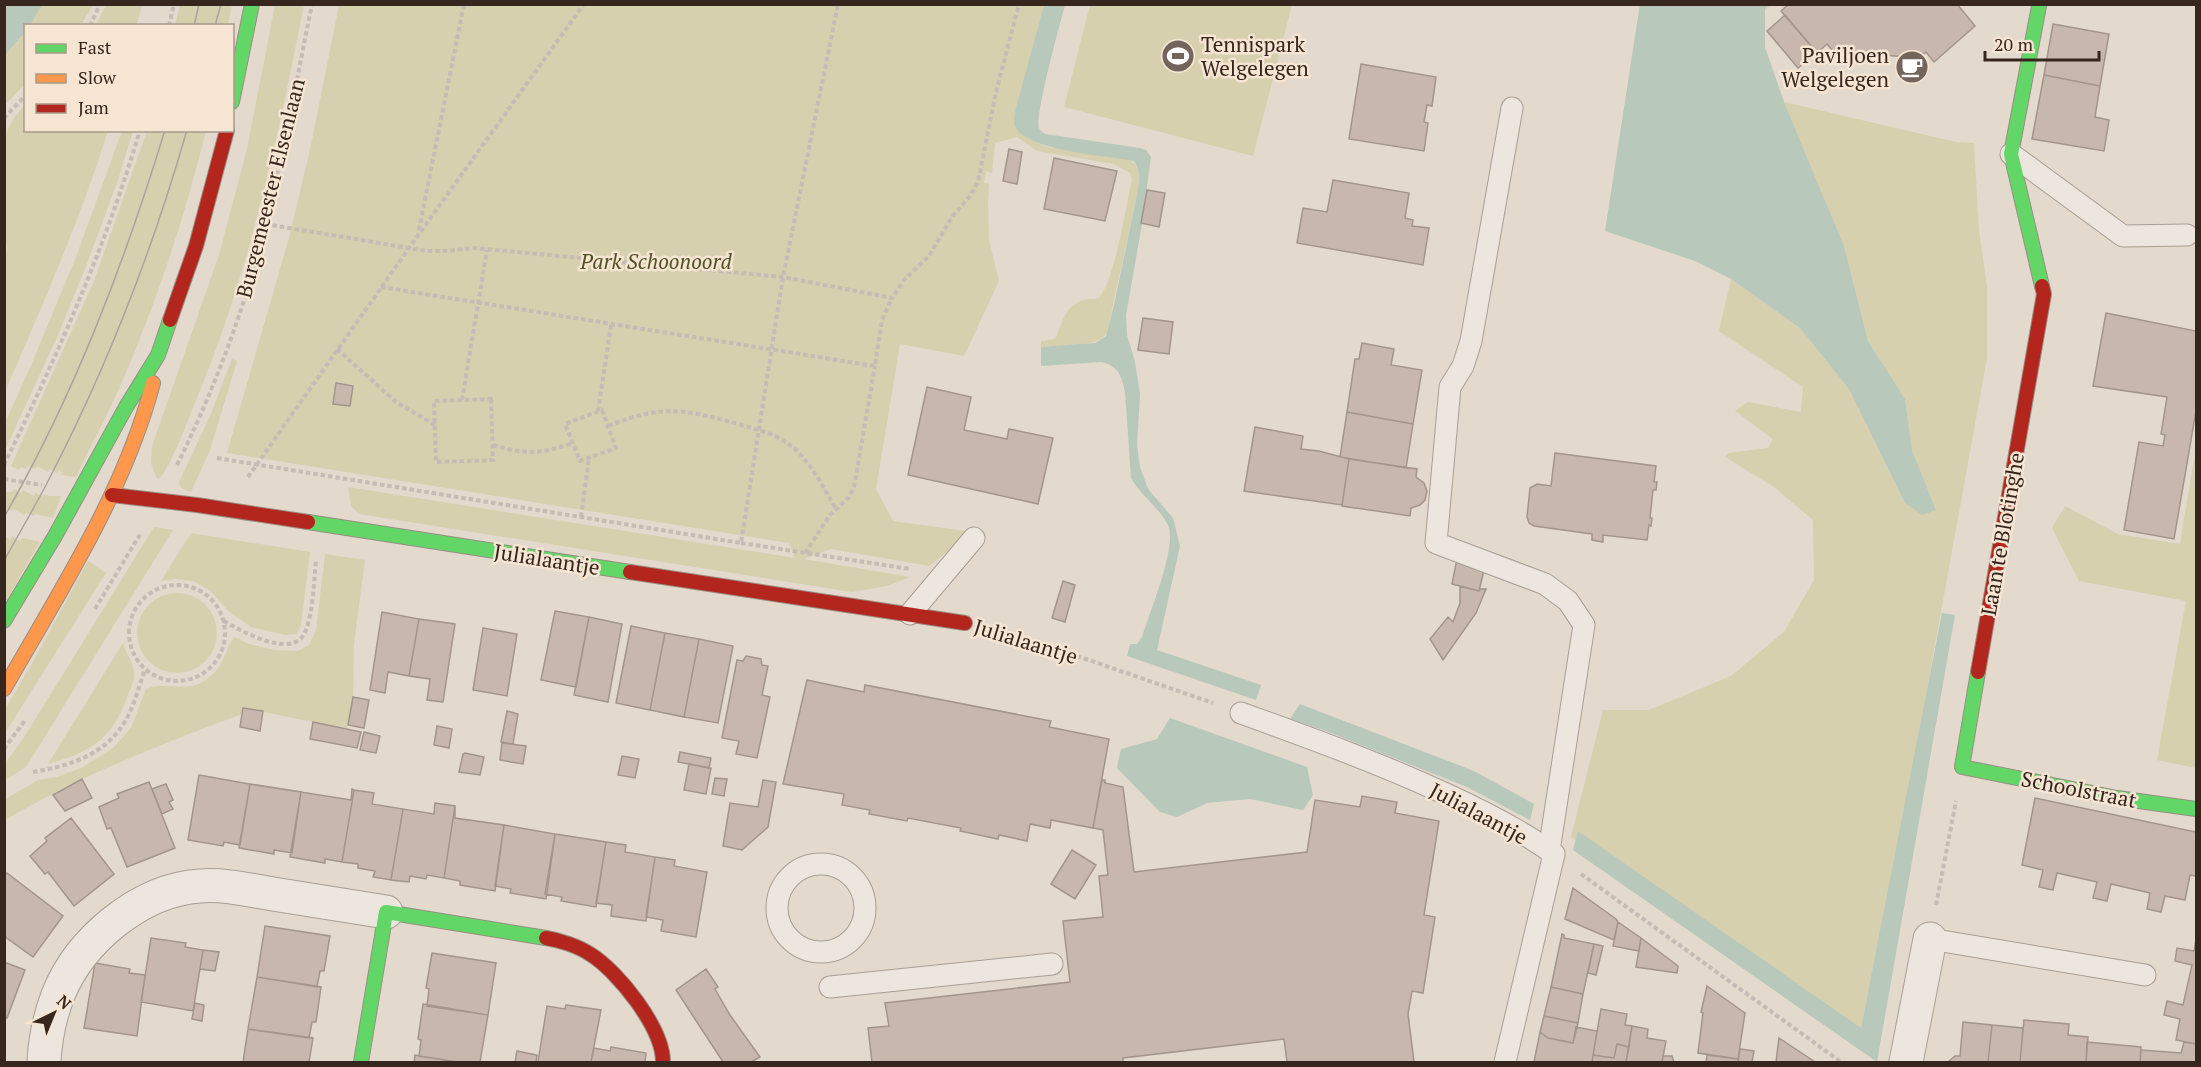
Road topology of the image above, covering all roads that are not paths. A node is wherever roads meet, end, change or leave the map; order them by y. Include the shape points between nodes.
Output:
1 (252, 4) edge
2 (2035, 5) edge
3 (234, 92) edge
4 (1512, 108) dead end
5 (226, 132) edge
6 (2011, 154) junction
7 (2187, 235) dead end
8 (158, 355) junction
9 (112, 495) junction
10 (974, 538) dead end
11 (910, 614) junction
12 (4, 621) edge
13 (965, 623) road end
14 (4, 688) edge
15 (1241, 713) road end
16 (1962, 766) joint
17 (2196, 809) edge
18 (1552, 853) junction
19 (386, 912) junction
20 (1930, 939) joint
21 (825, 953) joint
22 (1052, 964) dead end
23 (2145, 975) dead end
24 (830, 987) dead end
25 (44, 1062) edge
26 (361, 1062) edge
27 (663, 1062) edge
28 (1505, 1062) edge
29 (1906, 1062) edge

1 - 3 street
2 - 6 street, Laan te Blotinghe
4 - 18 lane via 1471,341 1463,366 1450,387 1436,543 1545,584 1568,601 1584,625
5 - 8 street via 196,246
6 - 7 lane via 2123,236
6 - 16 street, Laan te Blotinghe via 2044,294
8 - 9 street via 142,426
8 - 12 street
9 - 11 street, Julialaantje
9 - 14 street
10 - 11 lane
11 - 13 street, Julialaantje
15 - 18 lane, Julialaantje via 1329,744 1432,788 1474,807
16 - 17 street, Schoolstraat via 2117,798
18 - 28 lane
19 - 25 street via 216,885 160,894 124,915 78,960 56,1002
19 - 26 street
19 - 27 street via 551,939 589,953 635,1000 656,1034
20 - 23 lane
20 - 29 street
21 - 21 lane via 842,947 860,929 865,910 863,894 854,879 836,866 809,865 787,879 776,903 780,927 799,947
22 - 24 lane

